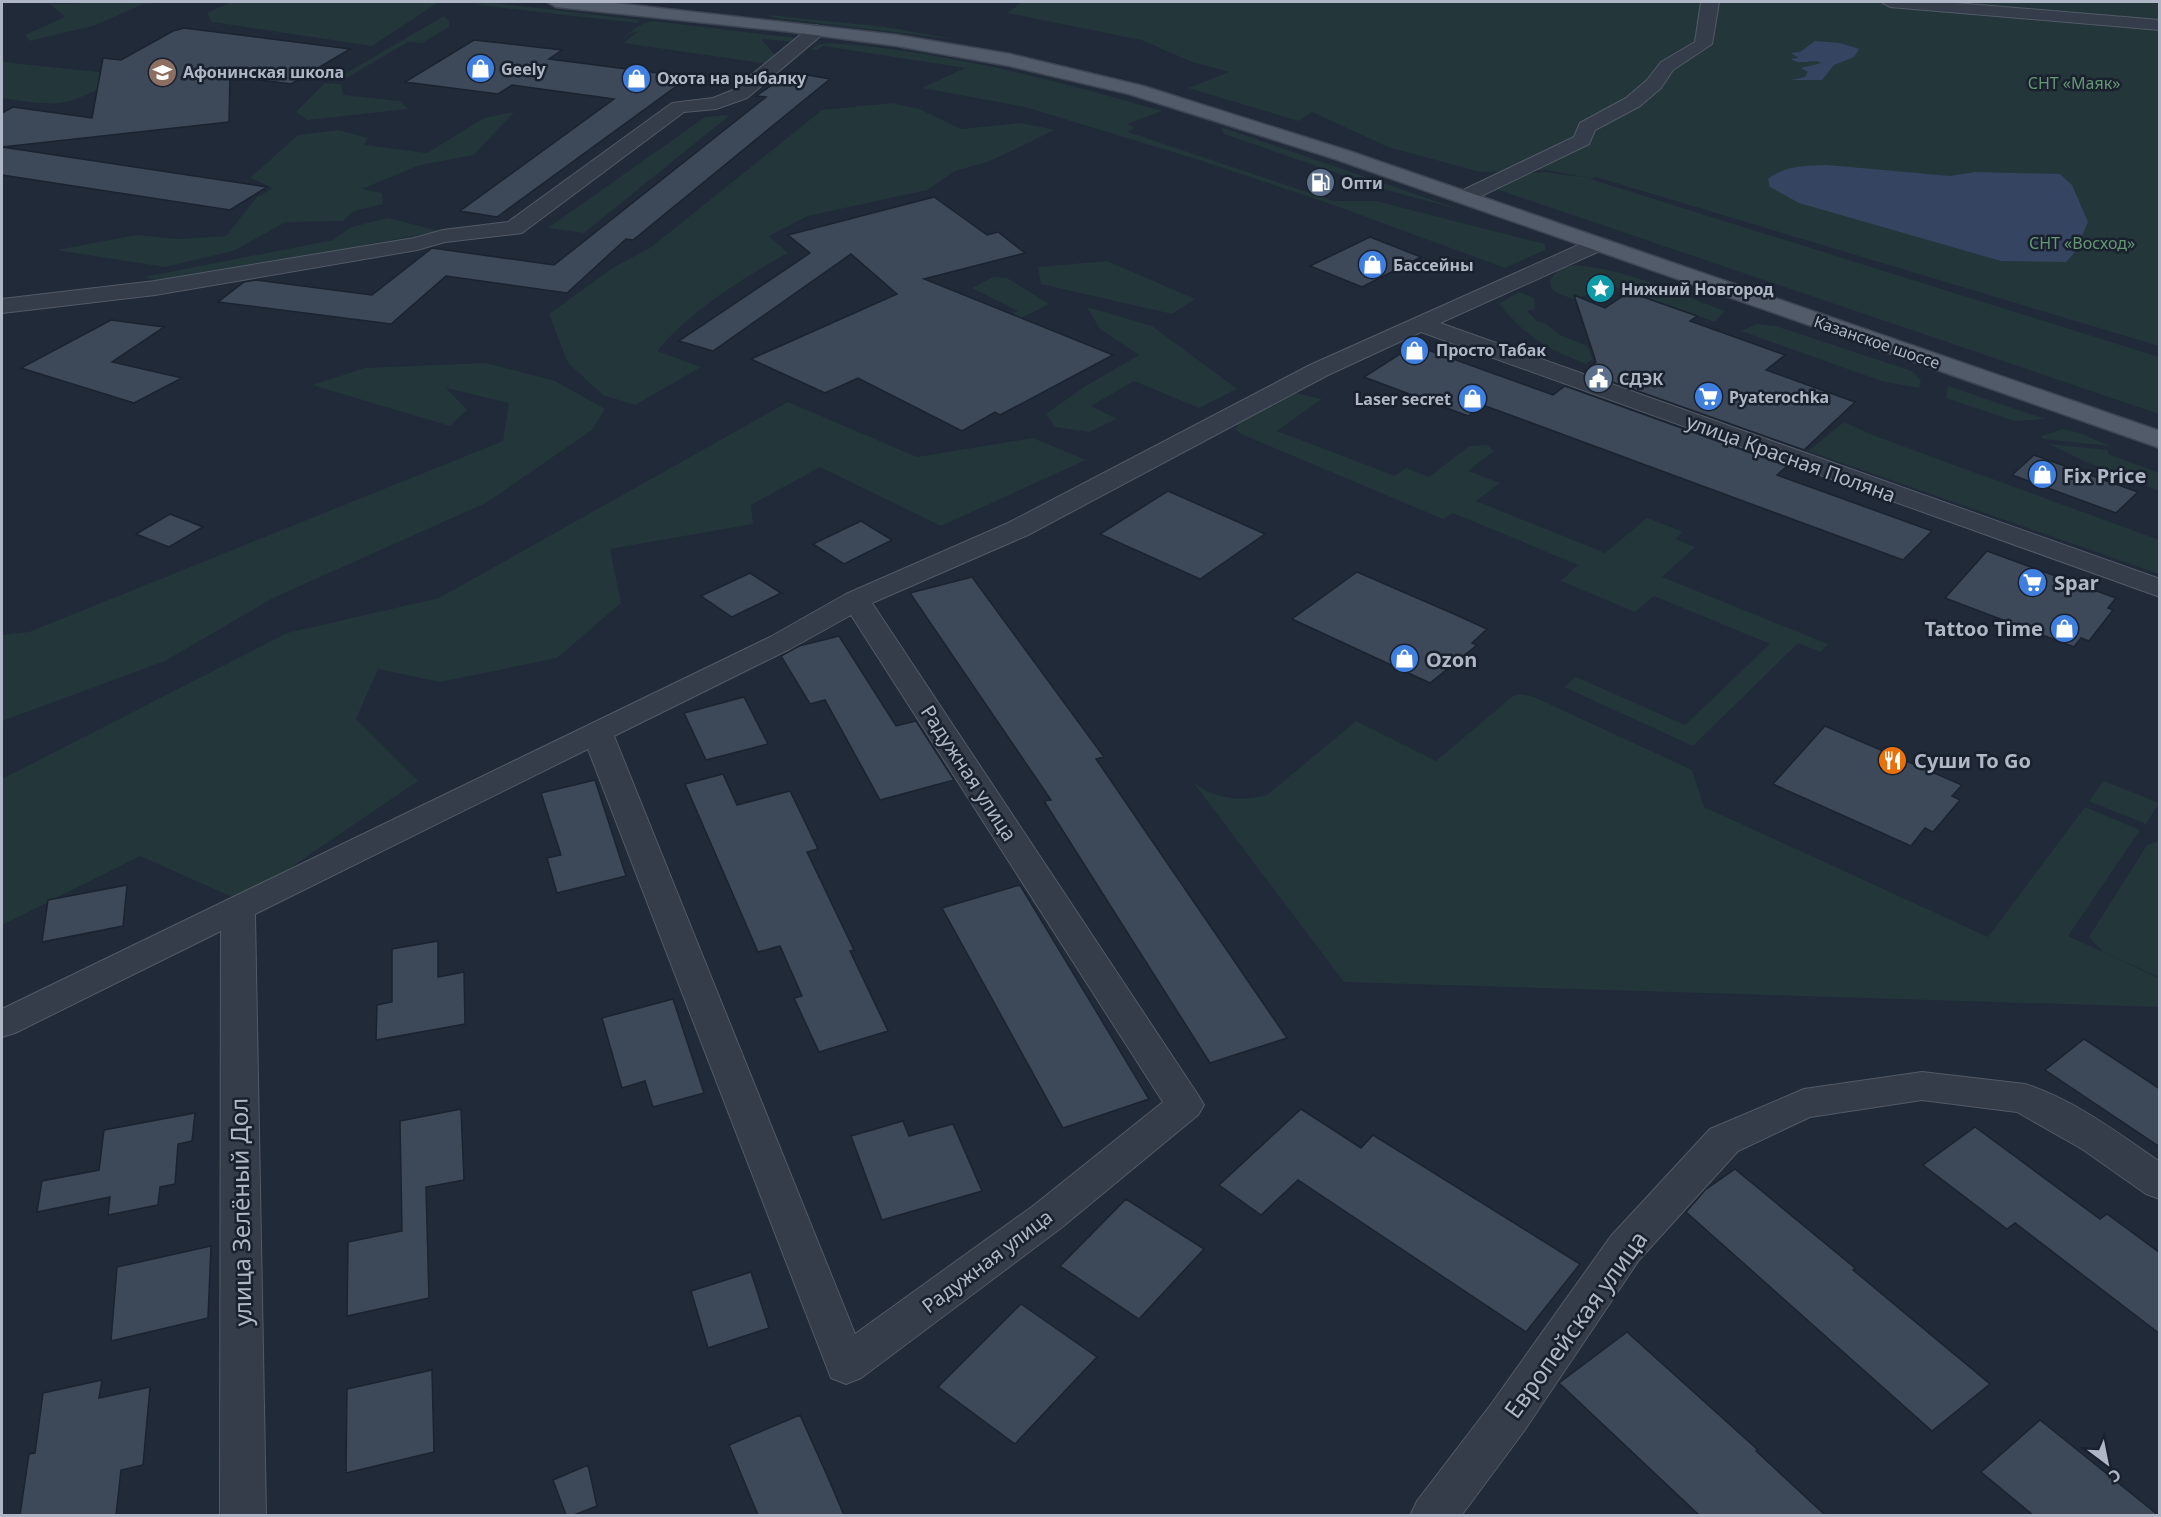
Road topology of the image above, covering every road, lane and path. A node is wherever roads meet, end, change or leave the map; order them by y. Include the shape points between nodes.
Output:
1 (556, 2) edge
2 (1710, 2) edge
3 (1890, 2) edge
4 (2160, 25) edge
5 (817, 30) junction
6 (1464, 197) junction
7 (1594, 245) junction
8 (2, 306) edge
9 (1423, 324) junction
10 (2160, 440) edge
11 (2160, 589) edge
12 (856, 600) junction
13 (597, 732) junction
14 (238, 908) junction
15 (2, 1024) edge
16 (2160, 1183) edge
17 (243, 1515) edge
18 (1432, 1515) edge

1 - 5 main road
2 - 6 street via 1703,44 1667,66 1633,102 1587,127 1582,140
3 - 4 street
5 - 6 main road via 1011,60 1117,86 1257,126
5 - 8 street via 740,94 716,103 679,107 514,228 443,236 417,244 155,288
6 - 7 main road, Казанское шоссе
7 - 9 street
7 - 10 main road, Казанское шоссе
9 - 11 street, улица Красная Поляна
9 - 12 street via 1319,370 1008,534
12 - 13 street via 780,643
12 - 13 street, Радужная улица via 1185,1105 1047,1217 846,1365
13 - 14 street
14 - 15 street
14 - 17 street, улица Зелёный Дол
16 - 18 street, Европейская улица via 2096,1138 2025,1098 1922,1086 1804,1103 1724,1140 1625,1248 1508,1417

